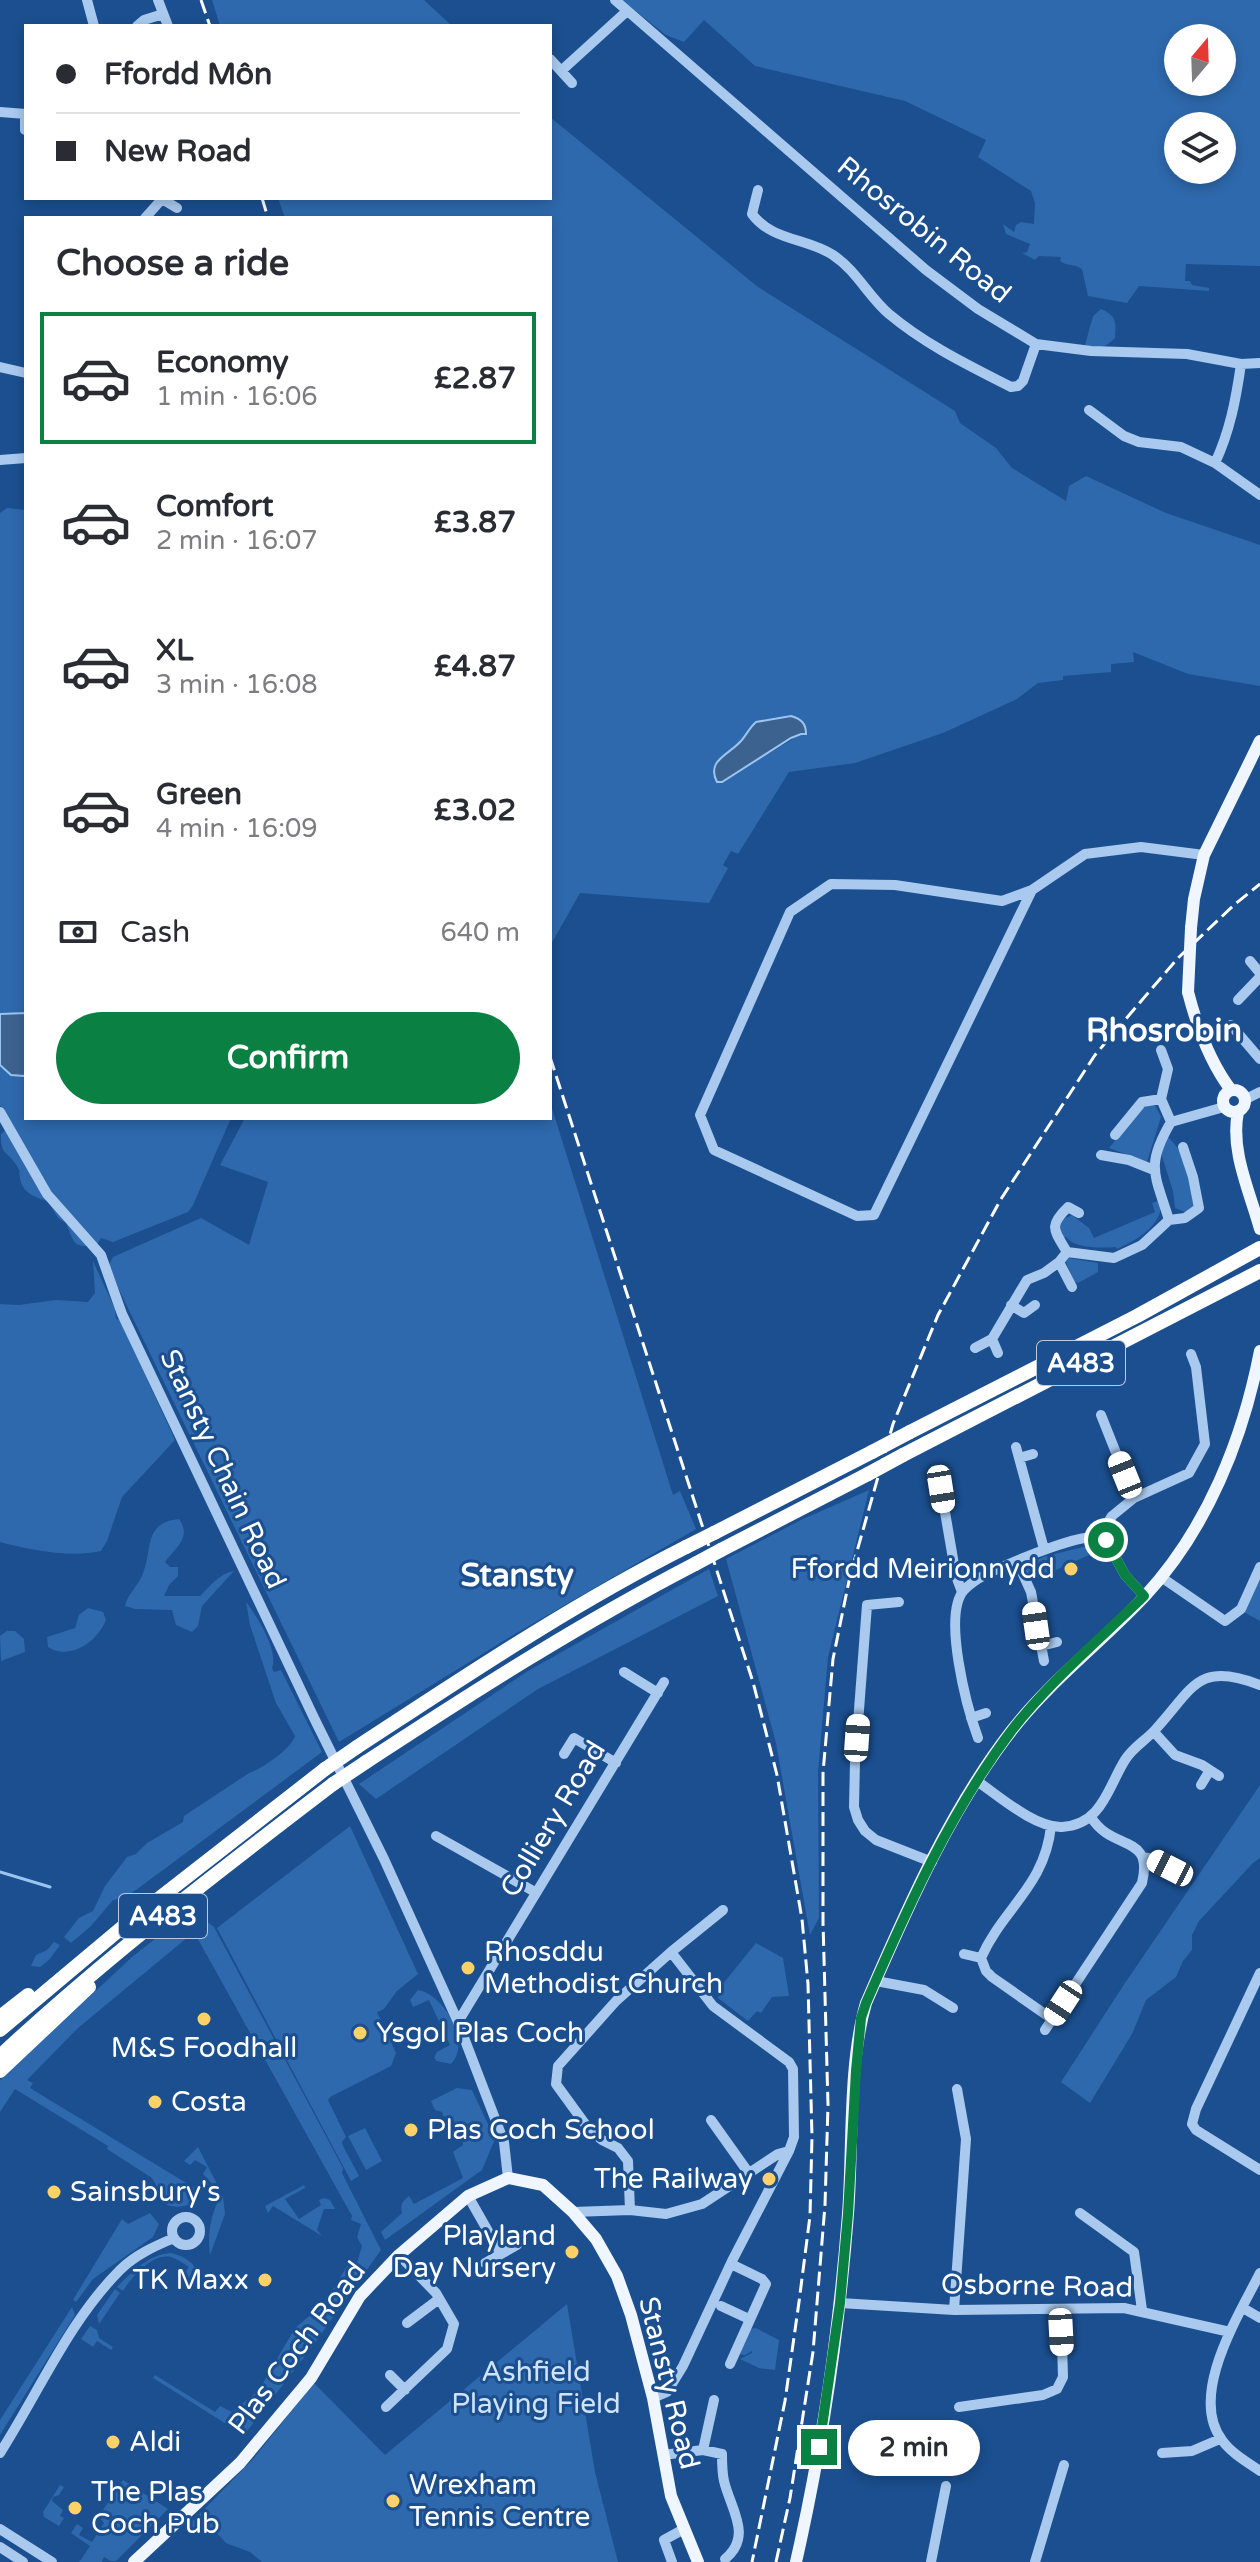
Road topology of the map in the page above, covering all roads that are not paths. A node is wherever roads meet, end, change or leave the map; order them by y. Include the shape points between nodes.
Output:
1 (87, 0) edge
2 (158, 0) edge
3 (615, 0) edge
4 (627, 11) junction
5 (163, 14) junction
6 (93, 24) edge
7 (139, 24) edge
8 (167, 24) edge
9 (552, 61) edge
10 (561, 71) junction
11 (572, 83) dead end
12 (0, 112) edge
13 (24, 114) edge
14 (758, 190) dead end
15 (160, 200) edge
16 (165, 200) edge
17 (177, 208) dead end
18 (147, 216) edge
19 (1036, 344) junction
20 (1260, 363) edge
21 (1241, 364) junction
22 (0, 367) edge
23 (24, 373) edge
24 (1089, 410) dead end
25 (24, 458) edge
26 (0, 460) edge
27 (1215, 463) junction
28 (1260, 495) edge
29 (1260, 741) edge
30 (1257, 757) edge
31 (1204, 855) junction
32 (1032, 890) junction
33 (1250, 961) dead end
34 (1260, 975) edge
35 (1238, 1000) dead end
36 (1231, 1025) dead end
37 (1161, 1050) dead end
38 (1260, 1059) edge
39 (1231, 1090) junction
40 (1260, 1092) edge
41 (1161, 1099) junction
42 (1246, 1099) junction
43 (1224, 1107) junction
44 (0, 1112) edge
45 (1238, 1112) junction
46 (1171, 1122) junction
47 (1115, 1135) dead end
48 (1183, 1147) dead end
49 (1101, 1155) dead end
50 (1154, 1170) junction
51 (1072, 1207) dead end
52 (1169, 1220) junction
53 (1260, 1229) edge
54 (1260, 1248) edge
55 (1067, 1252) junction
56 (1059, 1262) junction
57 (1260, 1271) edge
58 (1072, 1287) dead end
59 (1011, 1305) junction
60 (1035, 1305) dead end
61 (992, 1339) junction
62 (975, 1348) dead end
63 (1260, 1351) edge
64 (998, 1353) dead end
65 (1191, 1354) dead end
66 (1101, 1415) dead end
67 (1033, 1454) dead end
68 (941, 1489) dead end
69 (1134, 1498) junction
70 (1099, 1537) junction
71 (1044, 1549) junction
72 (1017, 1561) junction
73 (1260, 1567) edge
74 (1161, 1577) junction
75 (962, 1592) junction
76 (1144, 1596) junction
77 (899, 1602) dead end
78 (1057, 1642) dead end
79 (1041, 1646) junction
80 (1044, 1661) dead end
81 (624, 1672) dead end
82 (1260, 1685) edge
83 (986, 1713) dead end
84 (971, 1718) junction
85 (1154, 1732) junction
86 (978, 1738) dead end
87 (564, 1754) dead end
88 (616, 1763) junction
89 (977, 1781) junction
90 (1201, 1785) dead end
91 (1091, 1817) junction
92 (1051, 1826) junction
93 (436, 1836) dead end
94 (1143, 1857) junction
95 (932, 1862) junction
96 (1170, 1868) dead end
97 (535, 1892) junction
98 (723, 1910) dead end
99 (141, 1912) junction
100 (138, 1934) junction
101 (671, 1952) junction
102 (964, 1954) dead end
103 (981, 1958) junction
104 (1260, 1973) edge
105 (876, 1981) junction
106 (953, 2008) dead end
107 (0, 2017) edge
108 (1052, 2019) junction
109 (458, 2022) junction
110 (0, 2030) edge
111 (1045, 2030) dead end
112 (0, 2056) edge
113 (0, 2071) edge
114 (957, 2089) dead end
115 (711, 2120) dead end
116 (789, 2151) junction
117 (1260, 2170) edge
118 (748, 2172) junction
119 (508, 2178) junction
120 (468, 2196) junction
121 (630, 2210) junction
122 (573, 2212) junction
123 (1080, 2213) dead end
124 (174, 2238) dead end
125 (517, 2245) dead end
126 (501, 2254) junction
127 (399, 2255) junction
128 (485, 2263) dead end
129 (731, 2264) junction
130 (1260, 2273) edge
131 (439, 2299) junction
132 (840, 2303) junction
133 (721, 2306) dead end
134 (1243, 2308) junction
135 (954, 2310) junction
136 (1061, 2310) junction
137 (1142, 2310) junction
138 (1260, 2318) edge
139 (749, 2319) junction
140 (407, 2323) dead end
141 (1230, 2332) junction
142 (730, 2364) dead end
143 (390, 2375) dead end
144 (405, 2390) junction
145 (653, 2398) junction
146 (714, 2400) dead end
147 (386, 2407) dead end
148 (959, 2407) dead end
149 (1220, 2439) junction
150 (703, 2450) junction
151 (0, 2453) edge
152 (1162, 2453) dead end
153 (663, 2455) junction
154 (1064, 2465) dead end
155 (1260, 2471) edge
156 (946, 2486) dead end
157 (0, 2529) edge
158 (684, 2529) junction
159 (0, 2547) edge
160 (725, 2559) dead end
161 (23, 2562) edge
162 (52, 2562) edge
163 (134, 2562) edge
164 (672, 2562) edge
165 (698, 2562) edge
166 (796, 2562) edge
167 (931, 2562) edge
168 (1035, 2562) edge

1 - 6 street
2 - 5 street
3 - 4 street, Rhosrobin Road
4 - 10 street
4 - 19 street, Rhosrobin Road via 926,270
5 - 7 street
5 - 8 street
9 - 10 street
10 - 11 street
12 - 13 street
14 - 19 street via 752,214 760,225 834,256 885,311 926,343 1011,387 1023,381
15 - 18 street
16 - 17 street
19 - 21 street, Rhosrobin Road via 1187,354
20 - 21 street, Rhosrobin Road
21 - 27 street via 1227,438
22 - 23 street
24 - 27 street via 1124,436 1181,447
25 - 26 street
27 - 28 street
29 - 30 main road
30 - 31 main road
31 - 32 street via 1141,847 1085,854
31 - 39 main road, bridge via 1194,899 1188,992 1208,1053
32 - 32 street via 874,1215 857,1216 714,1150 700,1115 790,912 831,884 895,885 1002,901
33 - 34 street
34 - 35 street
36 - 38 street via 1244,1047
37 - 41 street via 1168,1069
39 - 42 main road
39 - 43 main road
40 - 42 street
41 - 46 street
41 - 47 street via 1142,1102
42 - 45 main road
43 - 45 main road
43 - 46 street
44 - 109 street, Stansty Chain Road via 47,1194 101,1255 122,1314
45 - 53 main road via 1236,1145
46 - 50 street via 1157,1147
48 - 52 street via 1203,1209
49 - 50 street
50 - 52 street
51 - 55 street via 1057,1217 1054,1229
52 - 55 street via 1142,1245 1114,1258
54 - 99 highway, A483, bridge via 642,1569 357,1747
55 - 56 street
56 - 58 street
56 - 59 street via 1027,1280
57 - 100 highway, A483, bridge via 647,1589 483,1685 333,1784
59 - 60 street via 1024,1313
59 - 61 street
61 - 62 street
61 - 64 street
63 - 74 main road via 1251,1396 1220,1478
65 - 69 street via 1200,1364 1205,1444 1189,1473
66 - 69 street via 1112,1426
67 - 71 street via 1018,1452
68 - 75 street
69 - 70 street via 1112,1516
70 - 71 street
70 - 76 street
71 - 72 street
72 - 75 street
72 - 79 street via 1031,1592
73 - 74 street via 1241,1609 1225,1621
74 - 76 main road
75 - 84 street via 955,1627
76 - 89 main road via 1040,1699
77 - 95 street via 867,1605 868,1666 854,1793 865,1831
78 - 79 street
79 - 80 street
81 - 88 street, Colliery Road via 661,1688
82 - 85 street via 1225,1675 1208,1677 1178,1700
83 - 84 street
84 - 86 street
85 - 90 street via 1175,1755 1215,1773
85 - 91 street via 1133,1749
87 - 88 street via 574,1738
88 - 97 street, Colliery Road
89 - 92 street
89 - 95 main road
91 - 92 street
91 - 94 street via 1105,1835 1132,1846
92 - 103 street via 1037,1875
93 - 97 street
94 - 96 street
94 - 108 street via 1142,1883
95 - 105 main road
97 - 109 street, Colliery Road
98 - 101 street
99 - 107 highway, A483
99 - 110 highway, A483
100 - 112 highway, A483
100 - 113 highway, A483
101 - 116 street via 713,2006 789,2062 794,2137
101 - 121 street via 616,2001 558,2066 556,2084 588,2128 628,2161
102 - 103 street
103 - 108 street via 992,1977
104 - 117 street via 1192,2124
105 - 106 street via 924,1990
105 - 132 main road via 861,2018
108 - 111 street
109 - 119 street via 504,2142
114 - 135 street via 966,2139
115 - 118 street
116 - 118 street
116 - 129 street
118 - 121 street via 702,2204 666,2214
119 - 120 main road, Plas Coch Road
119 - 122 main road, Stansty Road via 543,2185
120 - 126 street
120 - 127 main road, Plas Coch Road
121 - 122 street
122 - 145 main road, Stansty Road via 617,2276
123 - 137 street via 1134,2252
124 - 151 street via 121,2269 86,2313
125 - 126 street
126 - 128 street
127 - 131 street
127 - 163 main road, Plas Coch Road via 360,2296 311,2378 240,2463
129 - 139 street via 766,2284
129 - 145 street via 683,2366 667,2392
130 - 134 street
131 - 140 street
131 - 144 street via 454,2324 447,2349
132 - 135 street, Osborne Road
132 - 166 main road
133 - 139 street
134 - 138 street
134 - 141 street
135 - 136 street, Osborne Road
136 - 137 street, Osborne Road
136 - 148 street via 1063,2377 1057,2389
137 - 141 street, Osborne Road
139 - 142 street
141 - 149 street via 1210,2410
143 - 144 street
144 - 147 street
145 - 153 main road, Stansty Road
146 - 150 street
149 - 152 street via 1192,2451
149 - 155 street
150 - 153 street
150 - 160 street via 722,2449 723,2478 740,2531 736,2550
153 - 158 main road, Stansty Road
154 - 168 street
156 - 167 street
157 - 162 street
158 - 164 street via 664,2540
158 - 165 main road, Stansty Road
159 - 161 street

